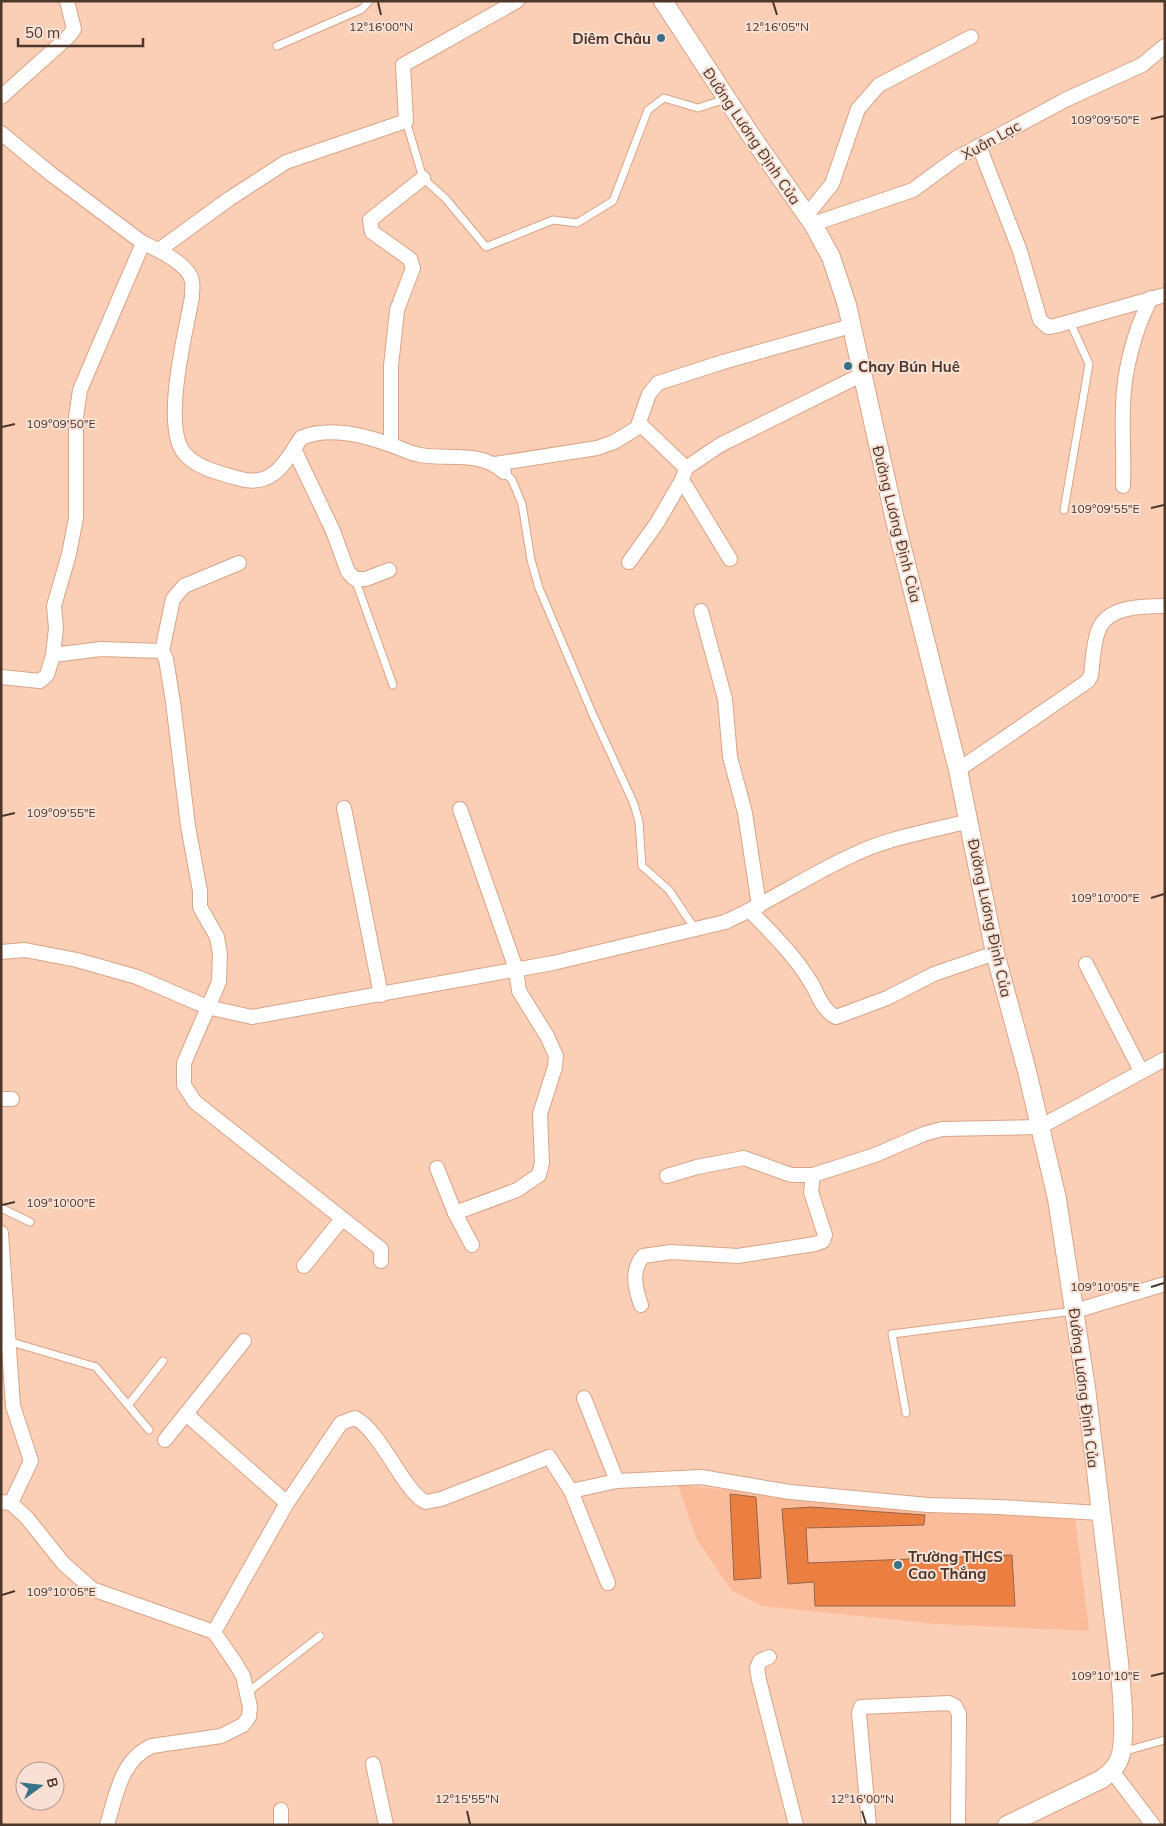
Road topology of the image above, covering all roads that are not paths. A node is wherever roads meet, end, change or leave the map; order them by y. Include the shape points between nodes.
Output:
1 (67, 1) edge
2 (369, 1) edge
3 (517, 1) edge
4 (663, 1) edge
5 (971, 37) dead end
6 (277, 46) dead end
7 (1165, 46) edge
8 (1, 97) edge
9 (726, 99) junction
10 (406, 121) junction
11 (1, 132) edge
12 (979, 146) junction
13 (423, 178) junction
14 (810, 220) junction
15 (143, 243) junction
16 (159, 250) junction
17 (1158, 296) edge
18 (1070, 322) junction
19 (851, 326) junction
20 (862, 375) junction
21 (640, 424) junction
22 (390, 444) junction
23 (294, 449) junction
24 (500, 468) junction
25 (684, 474) junction
26 (1123, 486) dead end
27 (1064, 510) dead end
28 (730, 558) dead end
29 (629, 562) dead end
30 (239, 563) dead end
31 (388, 570) dead end
32 (355, 579) junction
33 (1165, 606) edge
34 (701, 611) dead end
35 (162, 651) junction
36 (53, 654) junction
37 (1, 677) edge
38 (393, 685) dead end
39 (958, 770) junction
40 (344, 808) dead end
41 (460, 809) dead end
42 (970, 821) junction
43 (755, 908) junction
44 (695, 929) junction
45 (1, 952) edge
46 (995, 953) junction
47 (1086, 964) dead end
48 (516, 970) junction
49 (381, 995) junction
50 (207, 1007) junction
51 (1165, 1059) edge
52 (1141, 1071) junction
53 (1040, 1127) junction
54 (436, 1168) dead end
55 (813, 1175) junction
56 (667, 1176) dead end
57 (1, 1208) edge
58 (455, 1213) junction
59 (342, 1219) junction
60 (30, 1222) dead end
61 (1, 1233) edge
62 (472, 1245) dead end
63 (381, 1261) dead end
64 (304, 1266) dead end
65 (1165, 1284) edge
66 (641, 1305) dead end
67 (1075, 1311) junction
68 (8, 1341) junction
69 (244, 1341) dead end
70 (162, 1361) dead end
71 (584, 1398) dead end
72 (129, 1404) junction
73 (906, 1413) dead end
74 (186, 1414) junction
75 (149, 1430) dead end
76 (165, 1440) dead end
77 (617, 1481) junction
78 (571, 1491) junction
79 (6, 1503) edge
80 (287, 1504) junction
81 (1100, 1514) junction
82 (608, 1584) dead end
83 (214, 1632) junction
84 (320, 1636) dead end
85 (769, 1657) dead end
86 (248, 1692) junction
87 (1165, 1740) edge
88 (1122, 1753) junction
89 (373, 1764) dead end
90 (1112, 1771) junction
91 (281, 1810) dead end
92 (107, 1825) edge
93 (281, 1825) edge
94 (386, 1825) edge
95 (796, 1825) edge
96 (869, 1825) edge
97 (958, 1825) edge
98 (1007, 1825) edge
99 (1153, 1825) edge

1 - 8 street via 74,29
2 - 6 lane via 362,9
3 - 10 street via 403,66
4 - 9 street, Đường Lương Định Của
5 - 14 street via 880,85 858,109 832,184
7 - 12 street, Xuân Lạc via 1142,64 1066,99
9 - 13 lane via 698,108 664,98 648,110 613,201 577,223 553,220 486,247 446,199
9 - 14 street, Đường Lương Định Của
10 - 13 lane
10 - 16 street via 286,162
11 - 15 street
12 - 14 street, Xuân Lạc via 913,190
12 - 18 street via 1020,250 1040,320 1048,327
13 - 22 street via 370,220 372,232 410,259 413,268 397,310 391,366
14 - 19 street, Đường Lương Định Của via 839,275
15 - 16 street
15 - 36 street via 80,390 76,418 76,518 54,606
16 - 23 street via 185,268 193,282 175,392 174,417 179,446 190,458 208,468 240,479 256,480 275,474
17 - 18 street
17 - 26 street via 1142,316 1128,361 1123,405
18 - 27 lane via 1089,364
19 - 20 street, Đường Lương Định Của
19 - 21 street via 658,383 646,401
20 - 25 street via 720,445
20 - 39 street, Đường Lương Định Của
21 - 24 street via 623,437 597,448
21 - 25 street
22 - 23 street via 332,432 301,438
22 - 24 street via 409,453 456,456
23 - 32 street via 333,531 348,572
24 - 44 lane via 512,480 522,504 539,588 634,804 639,822 642,866 669,890
25 - 28 street
25 - 29 street via 657,523
30 - 35 street via 177,592
31 - 32 street via 366,579
32 - 38 lane
33 - 39 street via 1129,609 1113,614 1099,629 1088,681
34 - 43 street via 725,698 730,757 745,813
35 - 36 street via 100,649
35 - 50 street via 173,702 200,908 217,937 220,954 219,982
36 - 37 street via 47,676 40,681
39 - 42 street, Đường Lương Định Của
40 - 49 street
41 - 48 street
42 - 43 street via 892,839 856,853
42 - 46 street, Đường Lương Định Của
43 - 44 street via 725,922
43 - 46 street via 795,960 829,1014 836,1017 887,998 934,974
44 - 48 street
45 - 50 street via 25,950 78,960 137,977
46 - 53 street, Đường Lương Định Của
47 - 52 street
48 - 49 street
48 - 58 street via 519,991 556,1056 540,1114 542,1163 539,1175 517,1190
49 - 50 street via 252,1017
50 - 59 street via 184,1063 184,1085 195,1102
51 - 52 street
52 - 53 street
53 - 55 street via 942,1130
53 - 67 street, Đường Lương Định Của
54 - 58 street
55 - 56 street via 792,1175 744,1158
55 - 66 street via 811,1192 825,1235 823,1241 738,1256 671,1252 643,1256 636,1264 635,1281
57 - 60 lane
58 - 62 street
59 - 63 street via 381,1249
59 - 64 street
61 - 68 street
65 - 67 street
67 - 73 lane via 892,1334
67 - 81 street, Đường Lương Định Của
68 - 72 lane via 96,1367
68 - 79 street via 13,1406 31,1462
69 - 74 street
70 - 72 lane
71 - 77 street
72 - 75 lane
74 - 76 street
74 - 80 street
77 - 78 street
77 - 81 street via 701,1477 790,1492 908,1503
78 - 80 street via 549,1457 426,1502 417,1496 383,1447 355,1418 341,1423
78 - 82 street
79 - 83 street via 45,1538 63,1563 92,1588
80 - 83 street
81 - 88 street, Đường Lương Định Của via 1123,1701
83 - 86 street via 244,1676
84 - 86 lane
85 - 95 street via 760,1661 757,1668
86 - 92 street via 248,1717 243,1726 233,1732 152,1746 134,1758 125,1771
87 - 88 lane
88 - 90 street, Đường Lương Định Của
89 - 94 street
90 - 98 street, Đường Lương Định Của via 1102,1779
90 - 99 street
91 - 93 street
96 - 97 street via 861,1708 949,1703 959,1714

